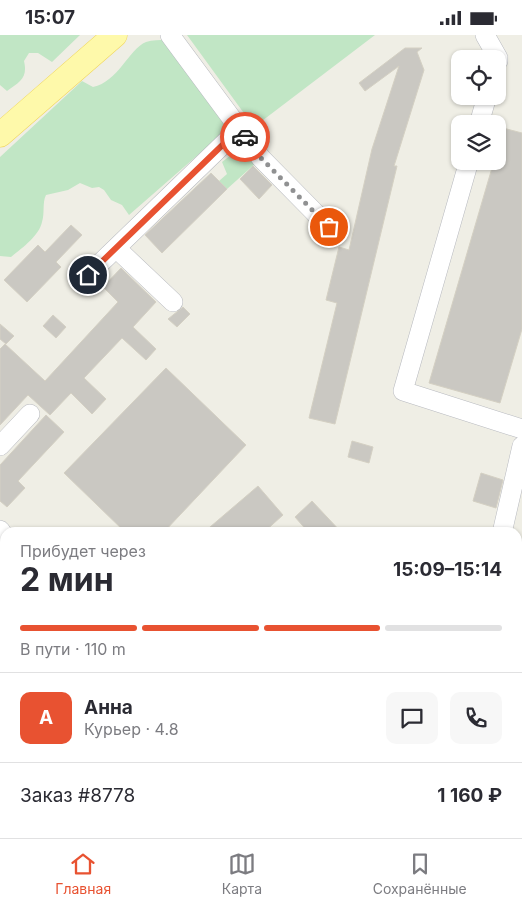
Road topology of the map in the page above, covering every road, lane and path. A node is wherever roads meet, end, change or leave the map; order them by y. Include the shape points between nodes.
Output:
1 (115, 35) edge
2 (170, 35) edge
3 (485, 35) edge
4 (493, 50) edge
5 (239, 129) junction
6 (0, 135) edge
7 (466, 170) edge
8 (329, 227) dead end
9 (116, 249) junction
10 (88, 275) dead end
11 (173, 302) dead end
12 (30, 414) dead end
13 (522, 429) edge
14 (0, 446) edge
15 (522, 446) edge
16 (503, 527) edge

1 - 6 main road
2 - 5 street
3 - 4 street
5 - 8 street via 261,158
5 - 9 street
7 - 13 street via 403,391
9 - 10 street
9 - 11 street
12 - 14 street
15 - 16 street

